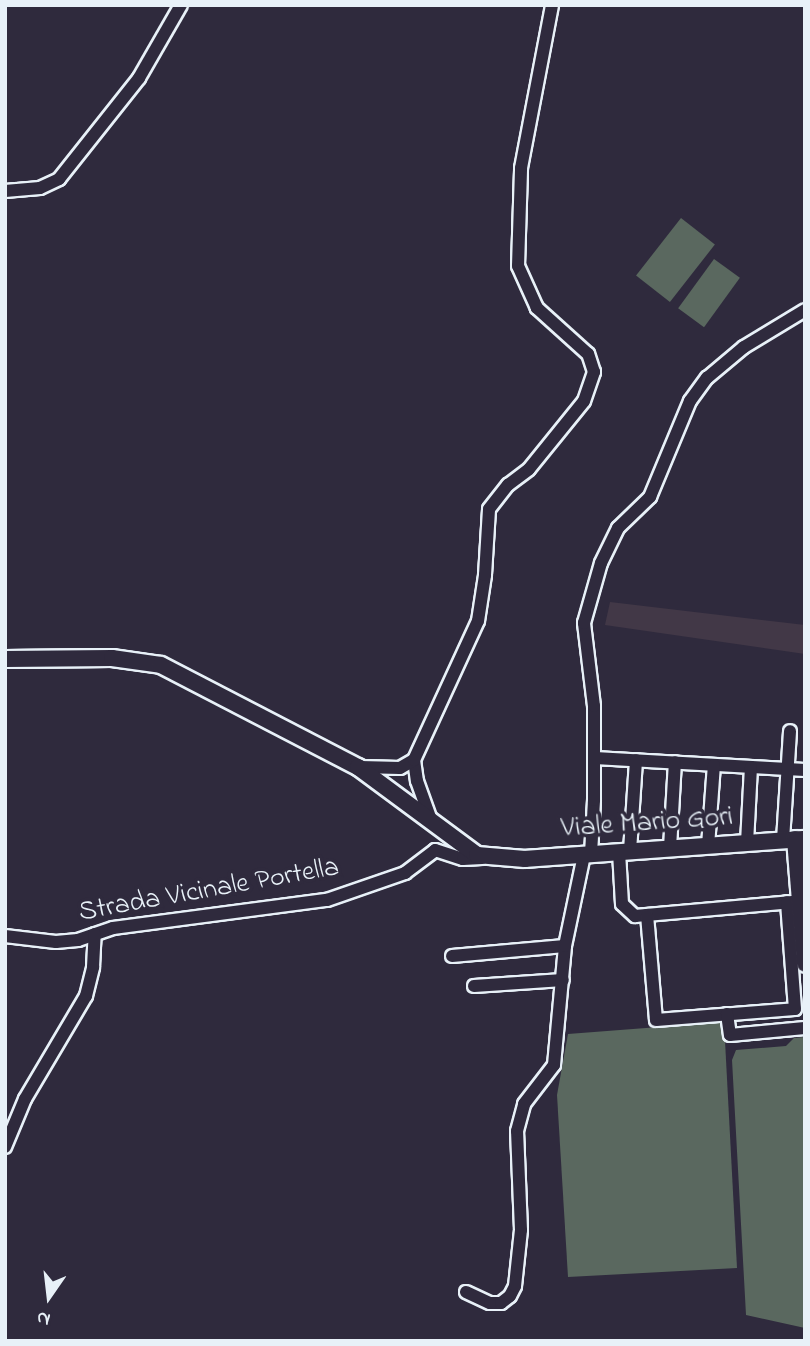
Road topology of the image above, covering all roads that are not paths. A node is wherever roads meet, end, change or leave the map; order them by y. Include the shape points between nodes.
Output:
1 (181, 5) edge
2 (552, 5) edge
3 (5, 191) edge
4 (805, 310) edge
5 (5, 659) edge
6 (790, 731) dead end
7 (595, 758) junction
8 (414, 760) junction
9 (636, 760) junction
10 (676, 762) junction
11 (714, 765) junction
12 (358, 767) junction
13 (751, 767) junction
14 (788, 769) junction
15 (805, 770) edge
16 (431, 821) junction
17 (794, 839) edge
18 (747, 843) junction
19 (708, 846) junction
20 (670, 848) junction
21 (624, 852) junction
22 (587, 854) junction
23 (493, 858) junction
24 (793, 902) junction
25 (647, 915) junction
26 (95, 934) junction
27 (5, 936) edge
28 (565, 946) junction
29 (452, 956) dead end
30 (805, 964) edge
31 (563, 980) junction
32 (474, 986) dead end
33 (727, 1014) junction
34 (805, 1028) edge
35 (5, 1147) edge
36 (466, 1292) dead end

1 - 3 street via 139,78 59,179 40,188
2 - 8 street via 521,168 519,266 537,308 588,354 594,372 584,401 529,469 508,485 489,509 478,621
4 - 7 street via 744,347 707,378 690,401 650,498 609,541 584,623
5 - 12 main road via 112,658 161,665
6 - 14 street
7 - 9 street
7 - 22 street
8 - 12 street via 400,768
8 - 16 street
9 - 10 street
9 - 21 street
10 - 11 street
10 - 20 street
11 - 13 street
11 - 19 street
12 - 16 main road
13 - 14 street
13 - 18 street
14 - 15 street
14 - 17 street
16 - 23 main road via 469,850
17 - 18 main road, Viale Mario Gori
17 - 24 main road
18 - 19 main road, Viale Mario Gori
19 - 20 main road, Viale Mario Gori
20 - 21 main road, Viale Mario Gori
21 - 22 main road, Viale Mario Gori
21 - 25 street via 622,904 635,916
22 - 23 main road, Viale Mario Gori
22 - 28 street
23 - 26 street, Strada Vicinale Portella via 463,859 435,850 405,873 327,900
24 - 25 street
24 - 30 main road
24 - 33 street via 795,1009
25 - 33 street via 656,1020
26 - 27 street, Strada Vicinale Portella via 56,942
26 - 35 street via 86,996 25,1099
28 - 29 street
28 - 31 street
31 - 32 street
31 - 36 street via 554,1065 524,1104 517,1131 522,1230 516,1286 501,1303
33 - 34 street via 730,1035

